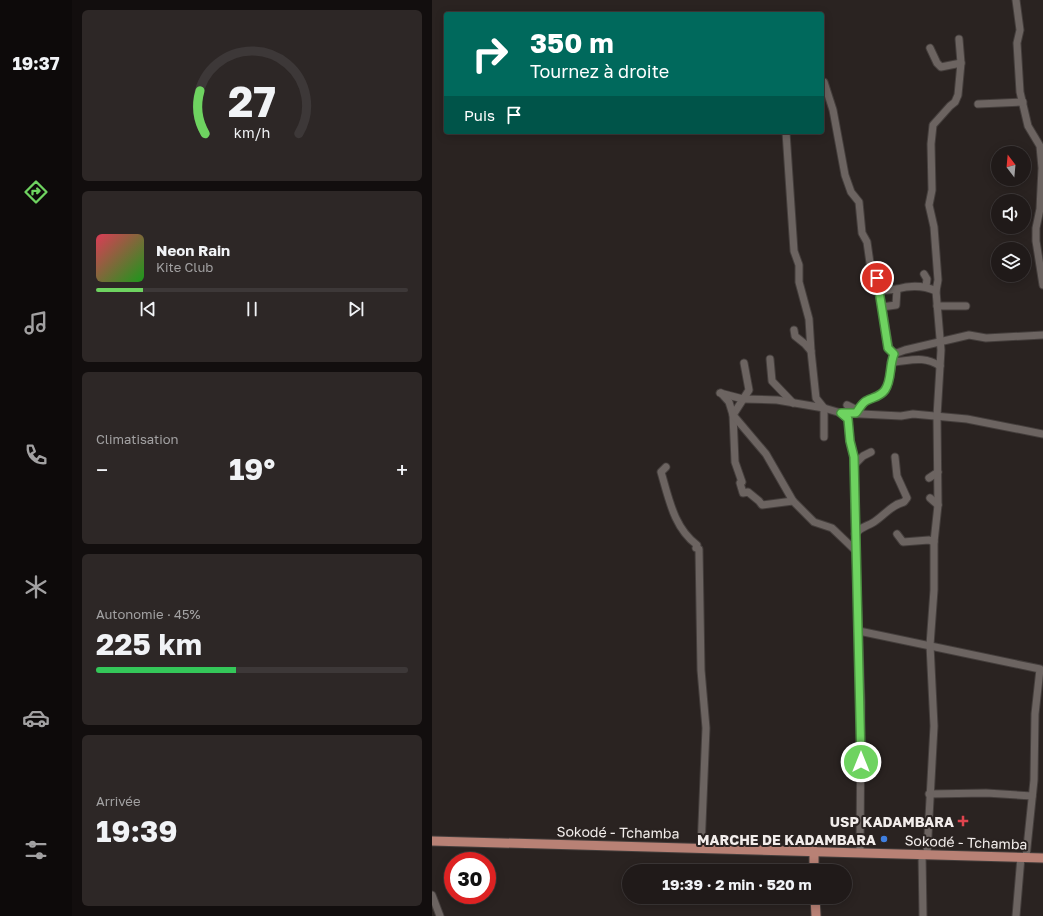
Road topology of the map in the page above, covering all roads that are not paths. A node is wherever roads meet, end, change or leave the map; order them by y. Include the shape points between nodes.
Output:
1 (1016, 0) edge
2 (960, 39) dead end
3 (933, 47) dead end
4 (961, 63) junction
5 (824, 82) dead end
6 (1023, 102) junction
7 (978, 104) dead end
8 (786, 134) edge
9 (924, 274) dead end
10 (1043, 285) edge
11 (926, 286) junction
12 (897, 289) junction
13 (879, 291) junction
14 (936, 291) junction
15 (937, 306) junction
16 (966, 306) dead end
17 (882, 307) junction
18 (794, 330) dead end
19 (1043, 336) edge
20 (940, 342) junction
21 (811, 351) junction
22 (894, 354) junction
23 (770, 359) dead end
24 (891, 362) junction
25 (744, 363) dead end
26 (940, 366) junction
27 (743, 399) junction
28 (793, 403) junction
29 (847, 405) dead end
30 (824, 408) junction
31 (841, 413) junction
32 (856, 413) junction
33 (733, 415) junction
34 (937, 416) junction
35 (1043, 434) edge
36 (824, 437) dead end
37 (871, 452) dead end
38 (895, 457) dead end
39 (854, 465) junction
40 (666, 467) dead end
41 (938, 472) junction
42 (929, 478) dead end
43 (930, 498) dead end
44 (793, 501) junction
45 (938, 505) junction
46 (855, 534) junction
47 (897, 534) dead end
48 (934, 542) junction
49 (856, 550) junction
50 (859, 631) junction
51 (930, 645) junction
52 (1042, 669) edge
53 (929, 794) junction
54 (1032, 796) junction
55 (432, 841) edge
56 (701, 848) junction
57 (814, 851) junction
58 (860, 852) junction
59 (924, 854) junction
60 (1023, 857) junction
61 (1043, 858) edge
62 (814, 864) edge
63 (432, 896) edge
64 (815, 904) edge
65 (440, 916) edge
66 (816, 916) edge
67 (923, 916) edge
68 (1016, 916) edge

1 - 6 street via 1020,30 1020,92
2 - 4 street
3 - 4 street via 941,67
4 - 14 street via 955,102 933,125 932,190 929,205 934,227 938,280
5 - 13 street via 834,110 845,175 851,192 859,202 862,233 867,242 870,263 877,278
6 - 7 street
6 - 10 street via 1028,126 1040,146 1042,168 1036,241
8 - 21 street via 794,251 809,319
9 - 11 street
11 - 12 street
11 - 14 street
12 - 13 street
12 - 17 street via 896,305
13 - 17 street
14 - 15 street
15 - 16 street
15 - 20 street
17 - 22 street via 888,348
18 - 21 street via 794,336
19 - 20 street via 986,338 969,335
20 - 22 street
20 - 26 street
21 - 30 street via 816,398
22 - 24 street
23 - 28 street via 772,381
24 - 26 street via 930,360
24 - 32 street via 891,375 886,390 864,401
25 - 27 street via 749,390
26 - 34 street
27 - 28 street
27 - 33 street
27 - 33 street via 720,393 729,402
28 - 30 street
29 - 32 street
30 - 31 street
30 - 36 street
31 - 32 street
31 - 39 street via 850,425
32 - 34 street
33 - 44 street via 766,454
33 - 44 street via 735,462 742,482 742,493 748,492 762,505
34 - 35 street via 967,419
34 - 41 street
37 - 39 street
38 - 46 street via 897,476 907,498 873,523 861,527
39 - 46 street
40 - 56 street via 661,472 674,516 687,537 699,549 701,670 706,728
41 - 42 street
41 - 45 street
43 - 45 street
44 - 49 street via 814,522 832,528
45 - 48 street
46 - 49 street
47 - 48 street via 903,542
48 - 51 street
49 - 50 street
50 - 51 street
50 - 58 street
51 - 52 street
51 - 53 street via 934,726
52 - 54 street via 1034,714
53 - 54 street
53 - 59 street
54 - 60 street
55 - 56 main road, Sokodé - Tchamba
56 - 57 main road, Sokodé - Tchamba
57 - 58 main road, Sokodé - Tchamba
57 - 62 main road
58 - 59 main road, Sokodé - Tchamba
59 - 60 main road, Sokodé - Tchamba
59 - 67 street
60 - 61 main road, Sokodé - Tchamba
60 - 68 street
63 - 65 street
64 - 66 main road

